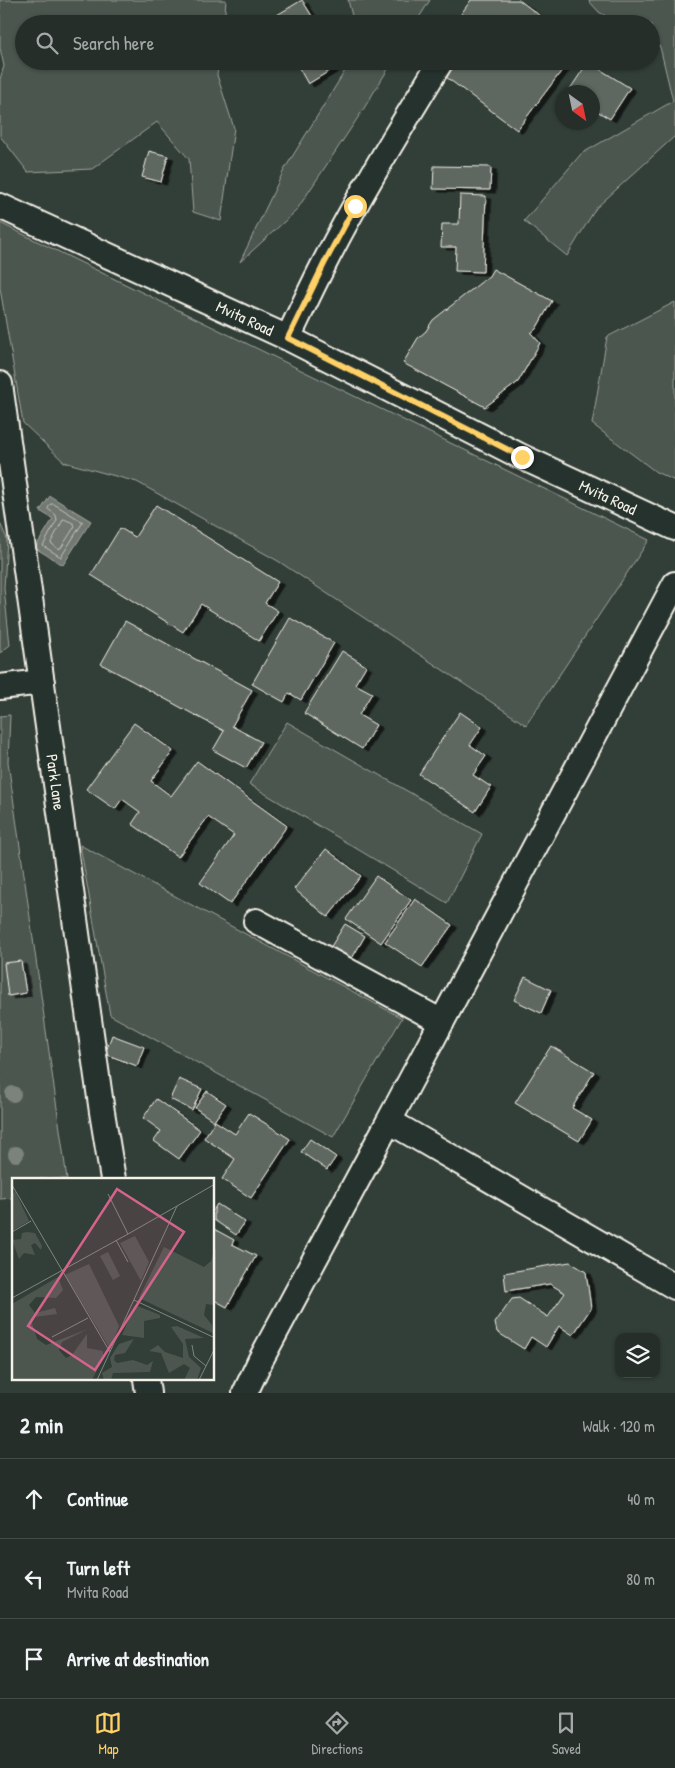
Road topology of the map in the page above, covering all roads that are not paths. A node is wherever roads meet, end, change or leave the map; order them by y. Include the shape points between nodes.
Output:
1 (436, 70) edge
2 (0, 206) edge
3 (288, 338) junction
4 (0, 384) edge
5 (675, 528) edge
6 (675, 584) edge
7 (42, 682) junction
8 (0, 687) edge
9 (256, 921) dead end
10 (442, 1022) junction
11 (389, 1121) junction
12 (113, 1178) edge
13 (675, 1287) edge
14 (146, 1380) edge
15 (148, 1393) edge
16 (245, 1393) edge

1 - 3 street via 355,206
2 - 3 street, Mvita Road
3 - 5 street, Mvita Road via 522,457
4 - 7 street, Park Lane
6 - 10 street
7 - 8 street
7 - 12 street, Park Lane
9 - 10 street
10 - 11 street
11 - 13 street
11 - 16 street
14 - 15 street

